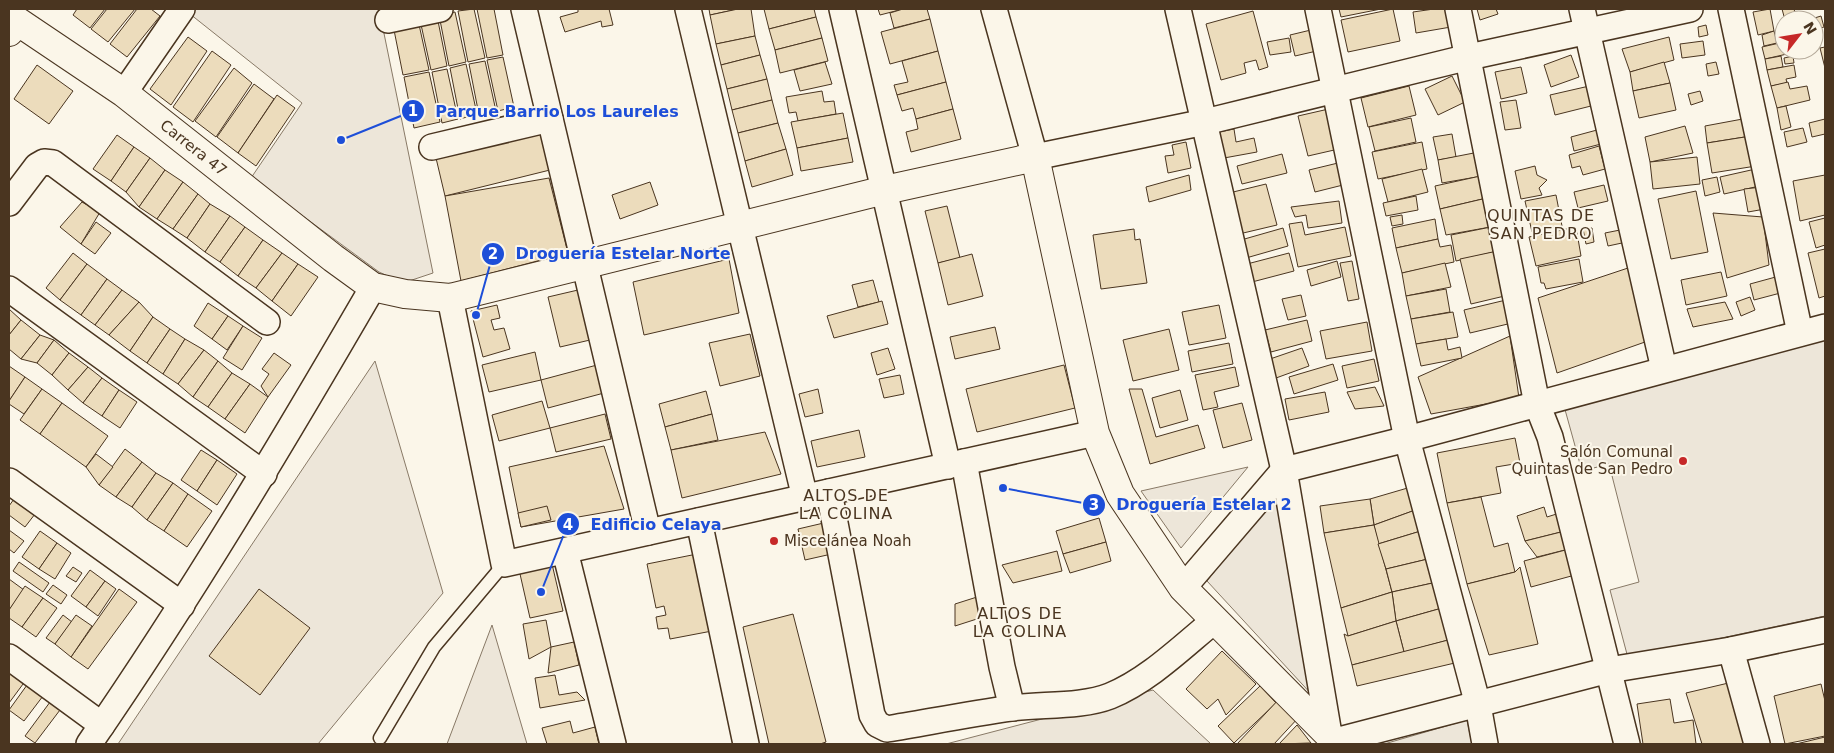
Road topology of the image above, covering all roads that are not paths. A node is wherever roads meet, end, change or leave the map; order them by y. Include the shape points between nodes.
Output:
1 (182, 9) edge
2 (440, 9) edge
3 (524, 9) edge
4 (688, 9) edge
5 (842, 9) edge
6 (994, 9) edge
7 (1178, 9) edge
8 (1318, 9) edge
9 (1458, 9) edge
10 (1690, 9) edge
11 (1731, 9) edge
12 (1585, 19) edge
13 (388, 20) dead end
14 (12, 23) edge
15 (1469, 56) junction
16 (1336, 89) junction
17 (124, 93) junction
18 (550, 119) junction
19 (1205, 122) junction
20 (432, 147) dead end
21 (1035, 157) junction
22 (885, 190) junction
23 (9, 203) edge
24 (741, 226) junction
25 (585, 265) junction
26 (373, 287) junction
27 (9, 290) edge
28 (450, 298) junction
29 (267, 322) dead end
30 (1825, 327) edge
31 (1800, 334) junction
32 (1664, 369) junction
33 (1538, 404) junction
34 (1095, 433) junction
35 (1407, 439) junction
36 (956, 464) junction
37 (1284, 470) junction
38 (264, 474) junction
39 (9, 481) edge
40 (829, 492) junction
41 (805, 498) junction
42 (699, 521) junction
43 (648, 532) junction
44 (565, 551) junction
45 (504, 564) junction
46 (1183, 588) junction
47 (182, 605) junction
48 (1215, 620) junction
49 (1825, 630) edge
50 (1732, 650) junction
51 (9, 657) edge
52 (1609, 670) junction
53 (1478, 705) junction
54 (1012, 708) junction
55 (95, 735) edge
56 (380, 738) dead end
57 (1334, 740) edge
58 (613, 744) edge
59 (746, 744) edge
60 (1485, 744) edge
61 (1627, 744) edge
62 (1757, 744) edge

1 - 17 street
2 - 13 street
3 - 18 street
4 - 24 street
5 - 22 street
6 - 21 street
7 - 19 street
8 - 16 street
9 - 15 street
10 - 12 street
11 - 31 street
12 - 15 street
12 - 32 street
14 - 17 street, Carrera 47
15 - 16 street
15 - 33 street
16 - 19 street
16 - 35 street
17 - 26 street, Carrera 47
18 - 20 street
18 - 25 street
19 - 21 street
19 - 37 street
21 - 22 street
21 - 34 street
22 - 24 street
22 - 36 street
23 - 29 street via 37,166 44,162 54,163
24 - 25 street
24 - 41 street
25 - 28 street
25 - 43 street
26 - 28 street
26 - 38 street
27 - 38 street
28 - 45 street
30 - 31 street
31 - 32 street
32 - 33 street
33 - 35 street
33 - 52 street via 1550,437
34 - 36 street
34 - 46 street via 1120,494
35 - 37 street
35 - 53 street
36 - 40 street
36 - 54 street
37 - 46 street
37 - 57 street
38 - 47 street
39 - 47 street
40 - 41 street
40 - 54 street via 872,715 877,724 888,729
41 - 42 street
42 - 43 street
42 - 59 street
43 - 44 street
44 - 45 street
44 - 58 street
45 - 56 lane via 434,647
46 - 48 street
47 - 55 street
48 - 54 street via 1154,670 1108,697
48 - 57 street
49 - 50 street
50 - 52 street
50 - 62 street
51 - 55 street
52 - 53 street
52 - 61 street
53 - 57 street
53 - 60 street

